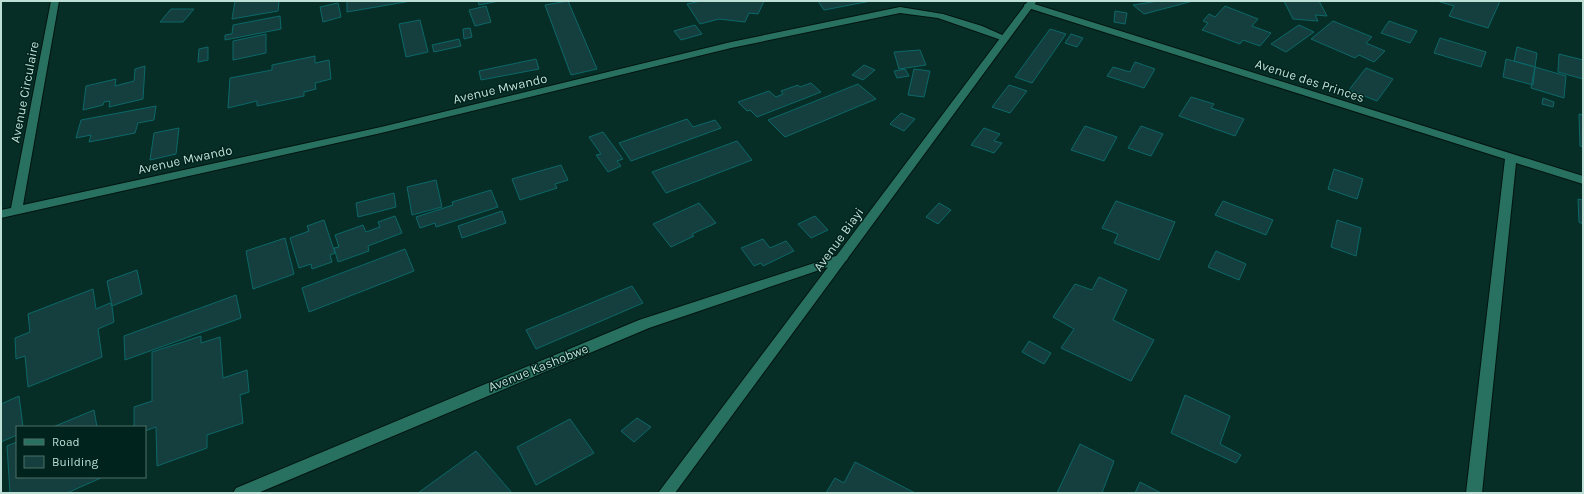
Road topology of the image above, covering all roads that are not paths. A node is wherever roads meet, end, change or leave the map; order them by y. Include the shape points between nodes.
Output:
1 (55, 1) edge
2 (892, 1) edge
3 (1031, 3) edge
4 (900, 10) junction
5 (1004, 38) junction
6 (1511, 157) junction
7 (1583, 180) edge
8 (16, 211) junction
9 (1, 214) edge
10 (842, 258) junction
11 (241, 493) edge
12 (666, 493) edge
13 (1474, 493) edge

1 - 8 street, Avenue Circulaire
2 - 4 street
3 - 5 street, Avenue Biayi
3 - 6 street, Avenue des Princes
4 - 5 street, Avenue Mwando via 943,16
4 - 8 street, Avenue Mwando via 738,43 388,129
5 - 10 street, Avenue Biayi
6 - 7 street, Avenue des Princes
6 - 13 street
8 - 9 street, Avenue Mwando
10 - 11 street, Avenue Kashobwe via 644,324
10 - 12 street, Avenue Biayi

